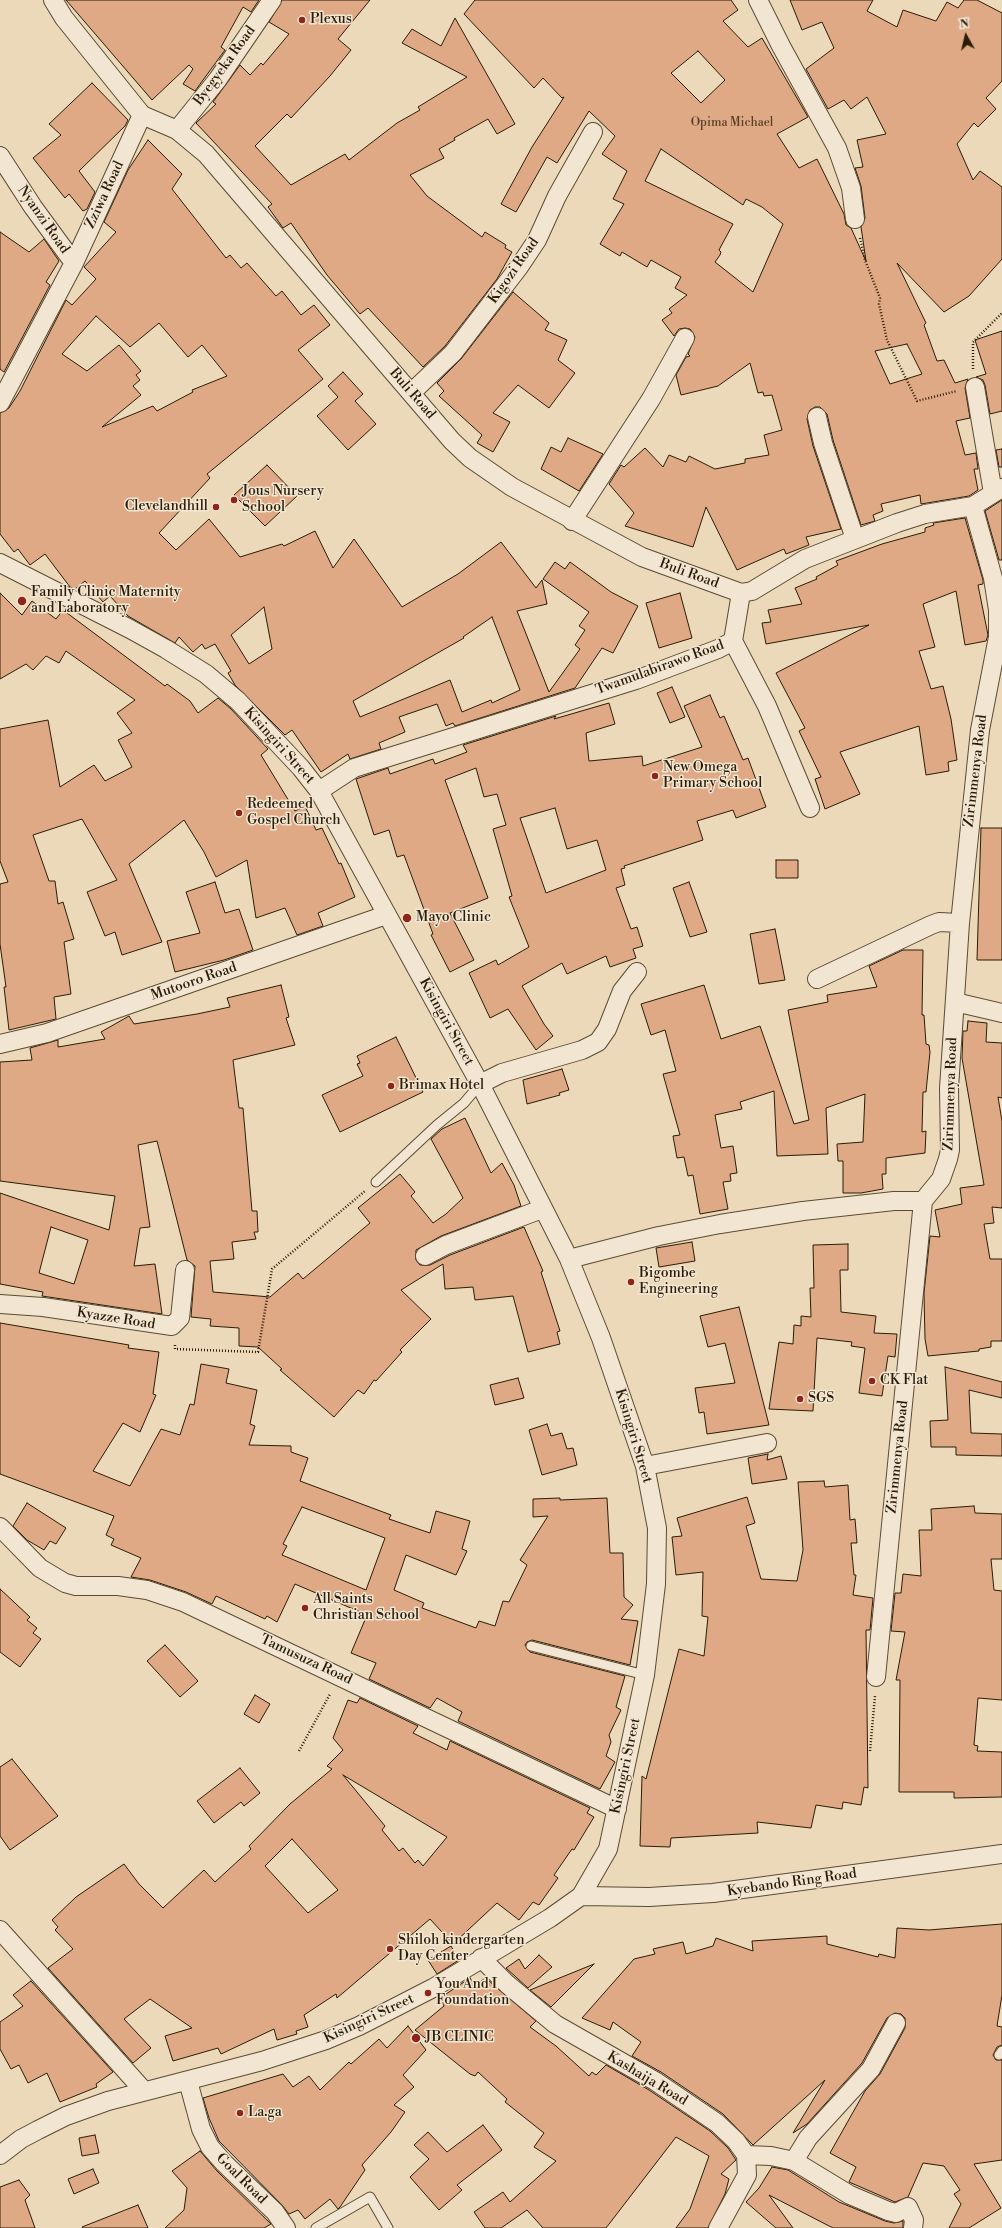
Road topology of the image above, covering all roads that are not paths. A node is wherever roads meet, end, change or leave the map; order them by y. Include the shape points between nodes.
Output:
1 (53, 0) edge
2 (272, 0) edge
3 (758, 0) edge
4 (142, 115) junction
5 (177, 130) junction
6 (593, 132) dead end
7 (0, 156) edge
8 (855, 219) road end
9 (74, 263) junction
10 (685, 338) dead end
11 (975, 387) road end
12 (411, 393) junction
13 (0, 403) edge
14 (817, 417) dead end
15 (998, 491) edge
16 (973, 506) junction
17 (572, 521) junction
18 (855, 539) junction
19 (0, 563) edge
20 (742, 593) junction
21 (999, 598) edge
22 (734, 641) junction
23 (320, 791) junction
24 (810, 808) dead end
25 (386, 915) junction
26 (960, 923) junction
27 (637, 972) dead end
28 (817, 979) dead end
29 (955, 1002) junction
30 (1002, 1013) edge
31 (0, 1044) edge
32 (480, 1084) junction
33 (376, 1182) road end
34 (923, 1201) junction
35 (542, 1209) junction
36 (424, 1256) dead end
37 (569, 1259) junction
38 (185, 1270) dead end
39 (0, 1304) edge
40 (767, 1444) dead end
41 (645, 1466) junction
42 (0, 1527) edge
43 (531, 1646) dead end
44 (645, 1675) junction
45 (876, 1677) road end
46 (617, 1808) junction
47 (1002, 1854) edge
48 (581, 1896) junction
49 (0, 1930) edge
50 (481, 1958) junction
51 (896, 2023) dead end
52 (188, 2080) junction
53 (144, 2091) junction
54 (0, 2155) edge
55 (746, 2155) junction
56 (794, 2161) junction
57 (286, 2228) edge
58 (316, 2228) edge
59 (388, 2228) edge
60 (718, 2228) edge
61 (913, 2228) edge

1 - 4 street via 64,18
2 - 5 street, Byegyeka Road via 218,79
3 - 8 street via 837,148 851,188
4 - 5 street, Buli Road
4 - 9 street, Zziwa Road
5 - 12 street, Buli Road via 206,154
6 - 12 street, Kigozi Road via 519,267 453,353
7 - 9 street, Nyanzi Road
9 - 13 street, Zziwa Road
10 - 17 street via 651,399
11 - 15 street
12 - 17 street, Buli Road via 470,458 512,487
14 - 18 street via 823,443
15 - 16 street
16 - 18 street via 926,514
16 - 21 street, Zirimmenya Road
17 - 20 street, Buli Road via 642,557
18 - 20 street via 805,559 752,592
19 - 23 street, Kisingiri Street via 130,629 206,674 238,701
20 - 22 street, Twamulabirawo Road
21 - 26 street, Zirimmenya Road via 998,637 979,736
22 - 23 street, Twamulabirawo Road via 636,680 354,768
22 - 24 street via 767,706
23 - 25 street, Kisingiri Street
25 - 31 street, Mutooro Road via 47,1033
25 - 32 street, Kisingiri Street
26 - 28 street via 943,922 931,925
26 - 29 street, Zirimmenya Road
27 - 32 street via 622,991 607,1029 598,1042 582,1050 502,1073
29 - 30 street
29 - 34 street, Zirimmenya Road via 949,1088 948,1159 941,1179
32 - 33 lane via 464,1103 436,1125
32 - 35 street, Kisingiri Street
34 - 37 street via 894,1201 720,1224 659,1236
34 - 45 street, Zirimmenya Road
35 - 36 street via 446,1245
35 - 37 street, Kisingiri Street
37 - 41 street, Kisingiri Street via 601,1338
38 - 39 street, Kyazze Road via 180,1318 175,1325 164,1326
40 - 41 street
41 - 44 street, Kisingiri Street via 657,1528 656,1584
42 - 46 street, Tamusuza Road via 40,1568 65,1583 76,1586 118,1586 154,1592 183,1602
43 - 44 lane
44 - 46 street, Kisingiri Street
46 - 48 street, Kisingiri Street via 608,1849
47 - 48 street, Kyebando Ring Road via 713,1893 649,1897
48 - 50 street, Kisingiri Street via 550,1918
49 - 53 street
50 - 52 street, Kisingiri Street via 413,1999 332,2037 262,2061
50 - 55 street, Kashaija Road via 507,1984 555,2024 655,2081 717,2123
51 - 56 street via 871,2069 808,2138
52 - 53 street, Kisingiri Street
52 - 57 street, Goal Road via 201,2129 210,2147 274,2212
53 - 54 street, Kisingiri Street via 66,2116 21,2140
55 - 56 street
55 - 60 street via 747,2175
56 - 61 street via 867,2204 896,2213 908,2208 914,2220
58 - 59 lane via 370,2197

